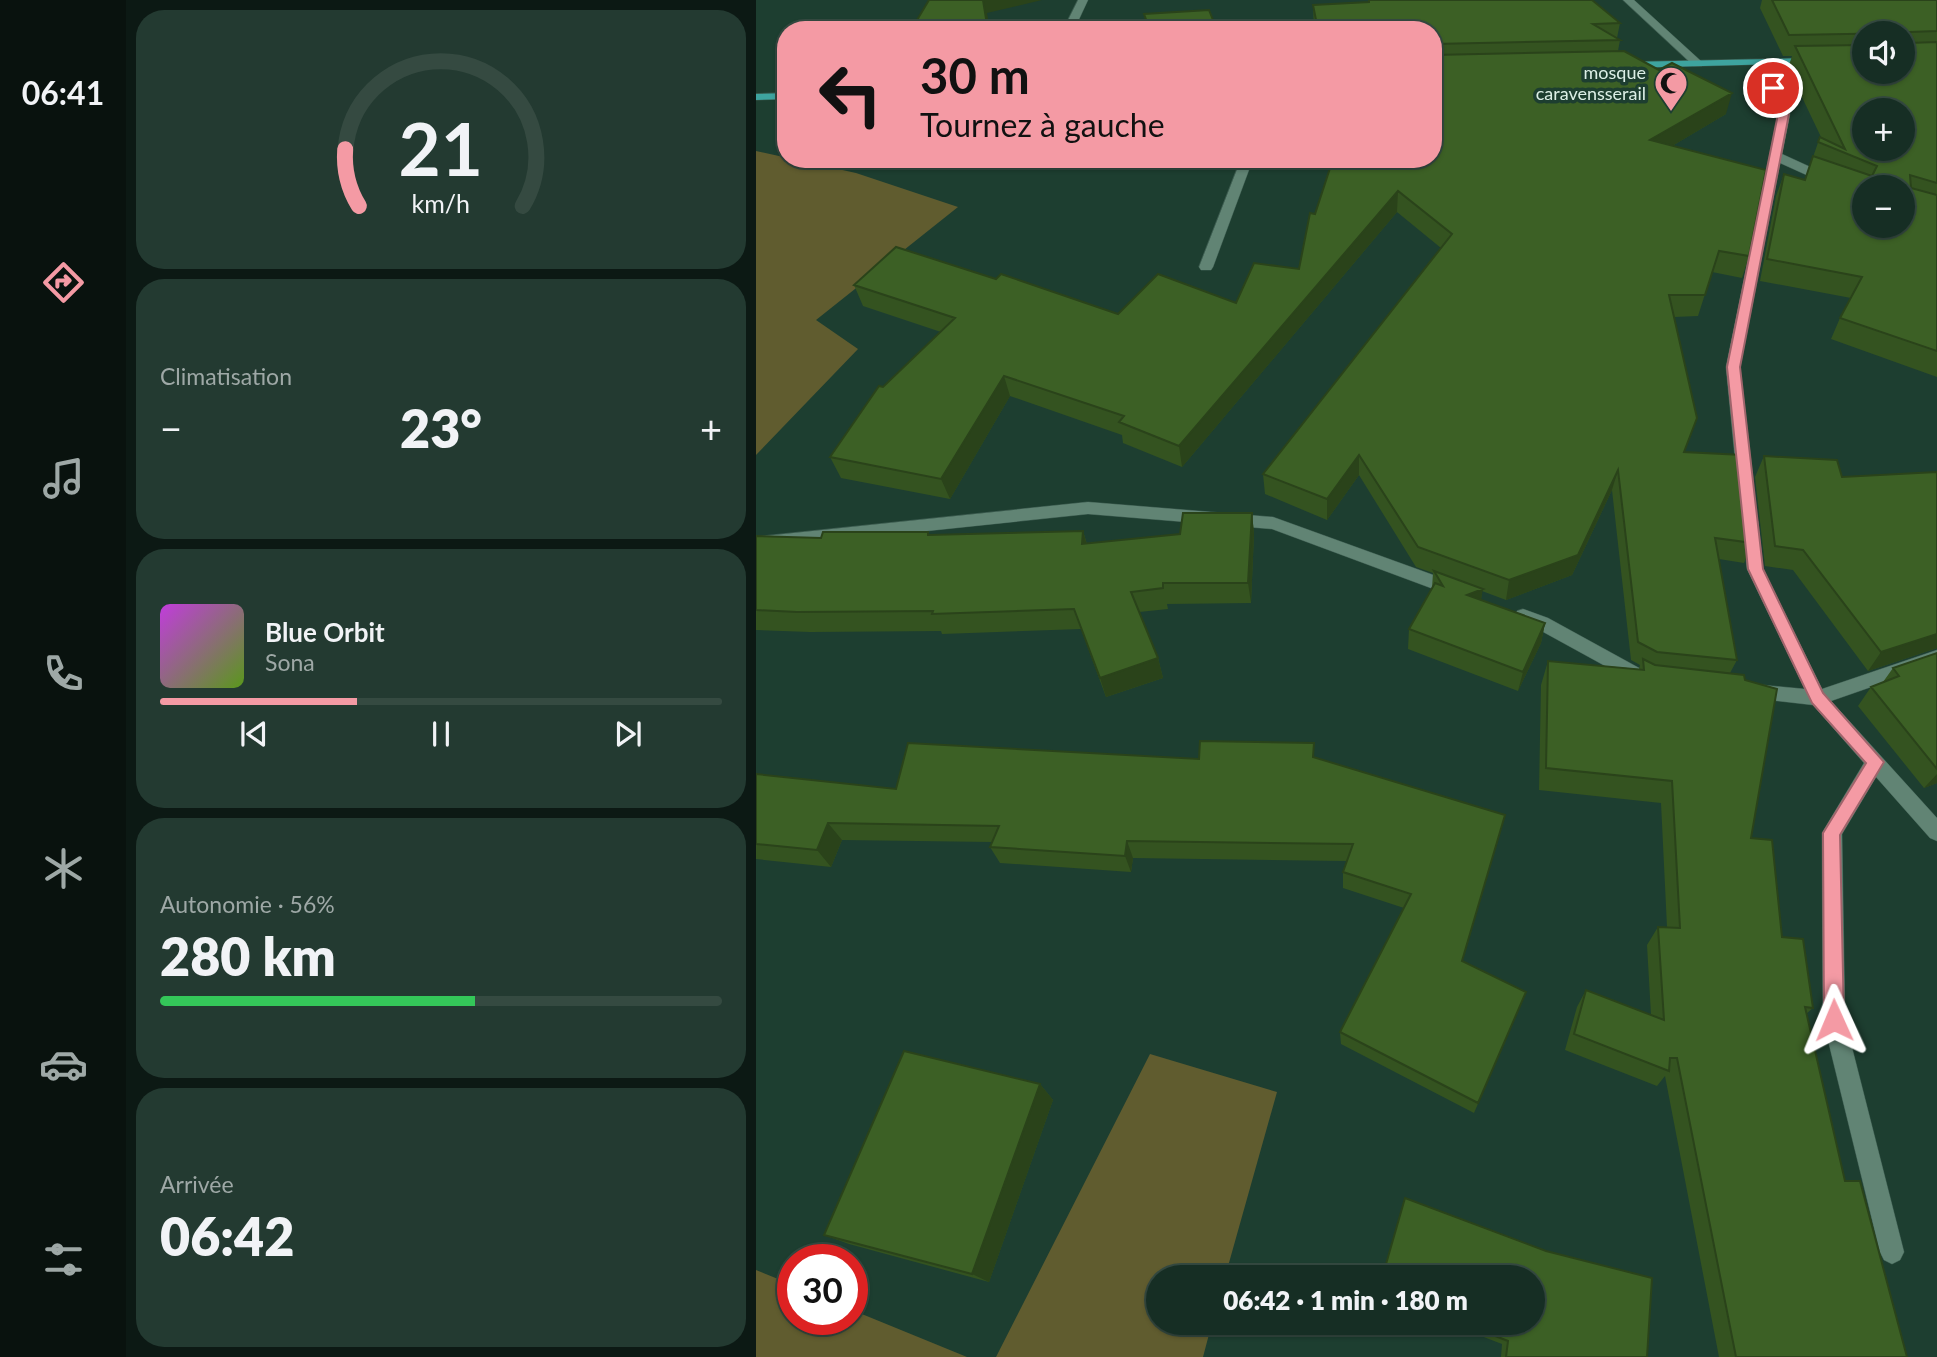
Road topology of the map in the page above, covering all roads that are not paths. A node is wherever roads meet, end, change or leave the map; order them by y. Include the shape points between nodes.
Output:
1 (1083, 0) edge
2 (1628, 0) edge
3 (1072, 21) edge
4 (1826, 60) edge
5 (1763, 62) junction
6 (1698, 64) junction
7 (1615, 66) edge
8 (777, 96) edge
9 (756, 97) edge
10 (1776, 156) junction
11 (1244, 168) edge
12 (1852, 187) edge
13 (1206, 267) dead end
14 (756, 543) edge
15 (1465, 594) edge
16 (1504, 608) edge
17 (1937, 657) edge
18 (1659, 682) edge
19 (1738, 690) edge
20 (1818, 698) junction
21 (1875, 762) junction
22 (1937, 832) edge
23 (1892, 1252) dead end

1 - 3 street
2 - 6 street
4 - 5 main road
5 - 6 main road
5 - 10 street via 1784,114
6 - 7 main road
8 - 9 main road
10 - 12 street
10 - 20 street via 1733,367 1755,569
11 - 13 street
14 - 15 street via 1088,508 1273,523
16 - 18 street via 1542,623 1646,680
17 - 20 street
19 - 20 street
20 - 21 street
21 - 22 street
21 - 23 street via 1832,833 1834,1020

